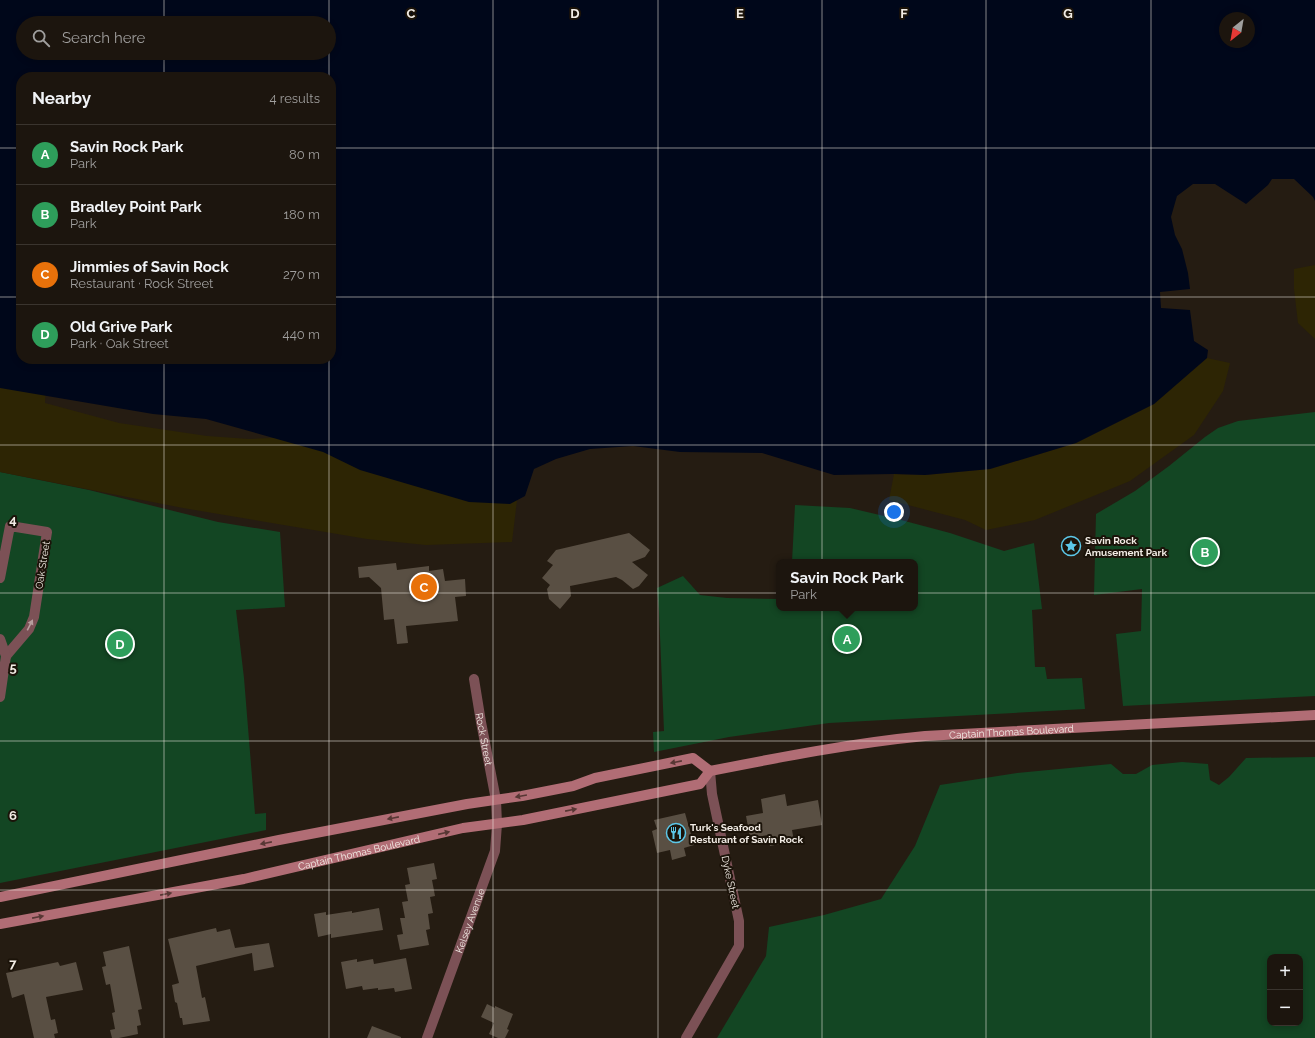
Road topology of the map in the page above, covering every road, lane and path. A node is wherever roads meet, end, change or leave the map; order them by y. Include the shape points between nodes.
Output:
1 (0, 578) edge
2 (0, 639) edge
3 (6, 656) junction
4 (2, 677) edge
5 (474, 679) dead end
6 (0, 697) edge
7 (1315, 715) edge
8 (710, 770) junction
9 (496, 800) junction
10 (497, 824) junction
11 (0, 897) edge
12 (0, 924) edge
13 (427, 1038) edge
14 (686, 1038) edge

3 -> 1 street, Oak Street via 29,629 34,618 47,532 10,526
2 - 3 street
3 - 4 street
4 - 6 street
5 - 9 street, Rock Street
7 - 8 main road, Captain Thomas Boulevard via 897,739 782,756
8 -> 9 main road via 693,758 595,778 573,786
10 -> 8 main road, Captain Thomas Boulevard via 700,784
8 - 14 street, Dyke Street via 712,794 739,921 739,946
9 - 10 street, Kelsey Avenue
9 -> 11 main road
12 -> 10 main road, Captain Thomas Boulevard via 244,879 463,828
10 - 13 street, Kelsey Avenue via 495,850

